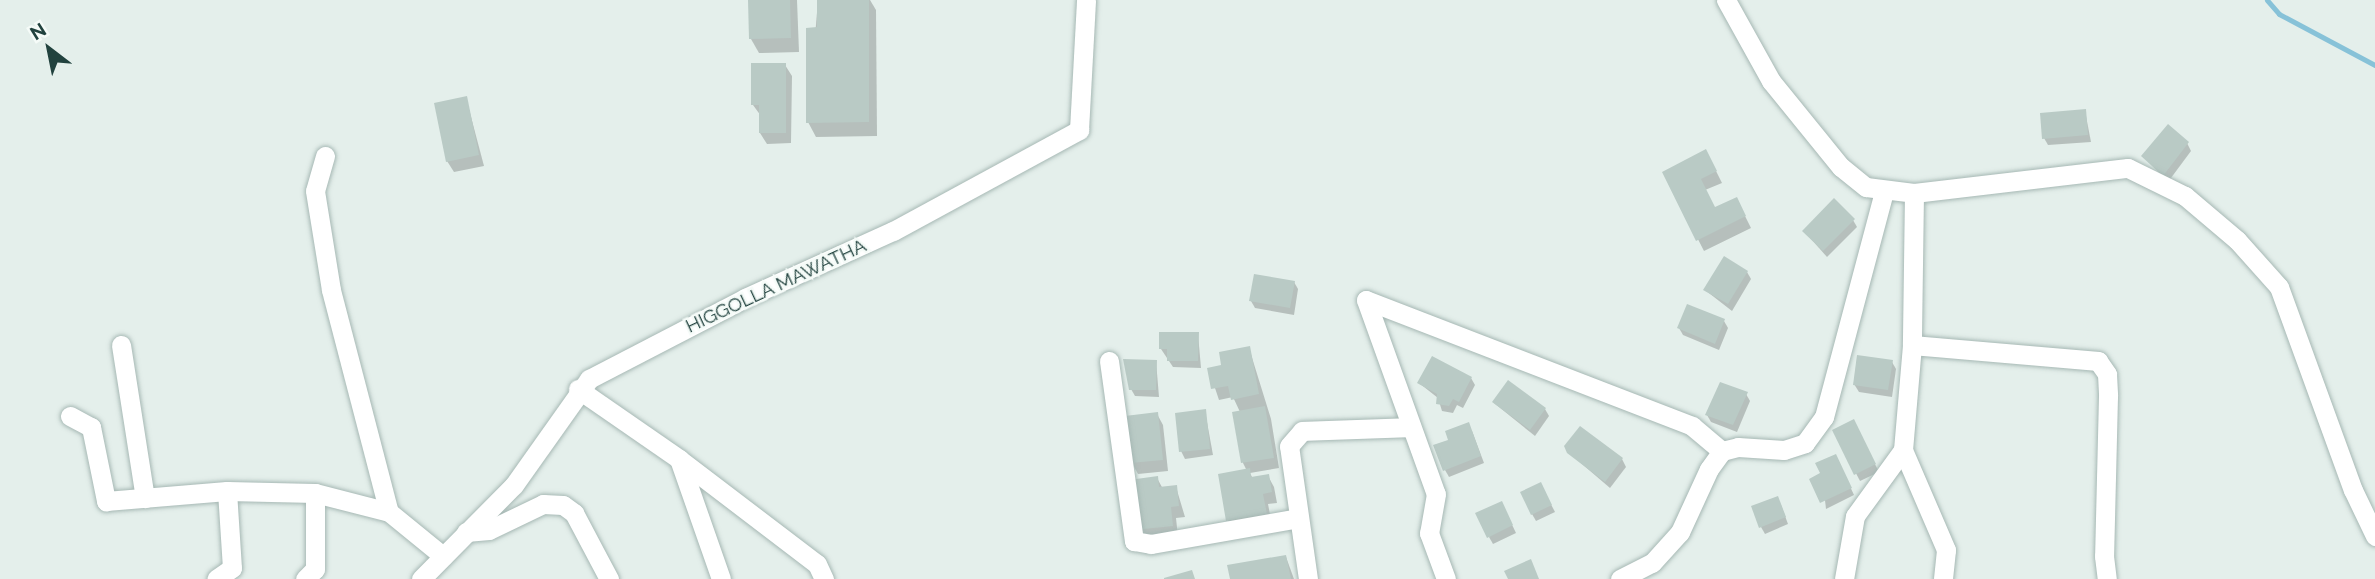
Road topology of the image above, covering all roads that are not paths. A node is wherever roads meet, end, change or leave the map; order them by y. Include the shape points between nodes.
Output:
1 (1086, 0) edge
2 (1726, 0) edge
3 (325, 156) dead end
4 (1884, 191) junction
5 (1914, 193) junction
6 (121, 345) dead end
7 (1912, 345) junction
8 (1109, 361) dead end
9 (578, 389) junction
10 (70, 416) dead end
11 (1411, 427) junction
12 (1903, 450) junction
13 (1722, 451) junction
14 (680, 459) junction
15 (227, 491) junction
16 (315, 493) junction
17 (145, 498) junction
18 (389, 512) junction
19 (1299, 519) junction
20 (466, 532) junction
21 (2375, 536) edge
22 (443, 556) junction
23 (216, 579) edge
24 (305, 579) edge
25 (421, 579) edge
26 (609, 579) edge
27 (721, 579) edge
28 (824, 579) edge
29 (1308, 579) edge
30 (1446, 579) edge
31 (1620, 579) edge
32 (1844, 579) edge
33 (1942, 579) edge
34 (2107, 579) edge

1 - 9 street, HIGGOLLA MAWATHA via 1079,130 893,231 745,298
2 - 4 street via 1771,81 1842,167 1866,187
3 - 18 street via 315,191 331,290
4 - 5 street
4 - 13 street via 1824,417 1805,443 1784,450 1738,447
5 - 7 street
5 - 21 street via 2128,168 2185,196 2237,240 2279,287 2353,490
6 - 17 street
7 - 12 street
7 - 34 street via 2098,361 2107,374 2108,396
8 - 19 street via 1134,541 1151,544
9 - 14 street
9 - 20 street, HIGGOLLA MAWATHA via 513,485
10 - 17 street via 91,427 106,501
11 - 13 street via 1366,300 1692,426
11 - 19 street via 1302,431 1289,446
11 - 30 street via 1436,494 1429,533
12 - 32 street via 1855,516
12 - 33 street via 1946,550
13 - 31 street via 1680,532 1652,563
14 - 27 street
14 - 28 street via 817,564
15 - 16 street
15 - 17 street
15 - 23 street via 233,568
16 - 18 street
16 - 24 street via 316,569
18 - 22 street
19 - 29 street
20 - 22 street, HIGGOLLA MAWATHA
20 - 26 street via 489,530 543,503 563,505 574,513
22 - 25 street, HIGGOLLA MAWATHA

